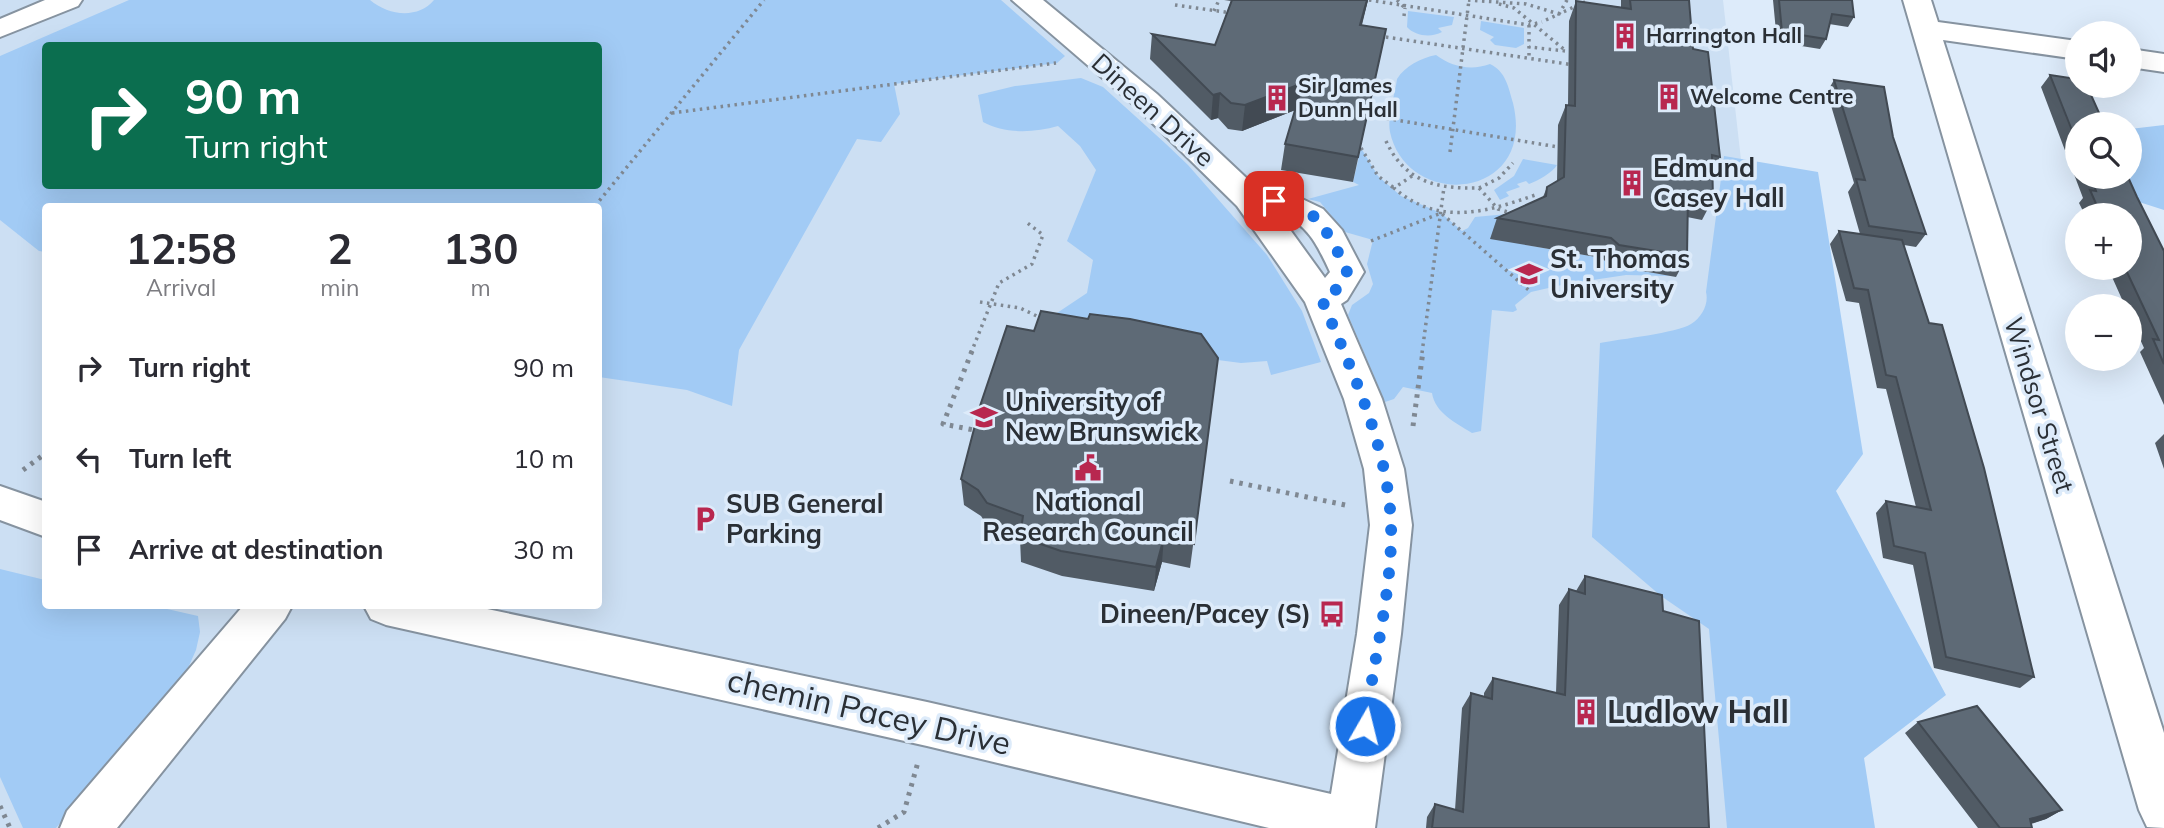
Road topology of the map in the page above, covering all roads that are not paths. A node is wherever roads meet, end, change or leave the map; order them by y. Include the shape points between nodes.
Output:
1 (68, 0) edge
2 (1026, 0) edge
3 (1921, 14) edge
4 (0, 29) edge
5 (2065, 47) edge
6 (2142, 60) edge
7 (2164, 63) edge
8 (1249, 199) junction
9 (1322, 300) junction
10 (0, 503) edge
11 (42, 519) edge
12 (268, 609) edge
13 (400, 609) edge
14 (2164, 810) edge
15 (1351, 826) edge
16 (85, 828) edge

1 - 4 street
2 - 8 street, Dineen Drive via 1146,100
3 - 5 street
3 - 14 street, Windsor Street
6 - 7 street
8 - 9 street, Dineen Drive
8 - 9 street via 1293,205 1311,213 1347,272 1335,291
9 - 15 street, Dineen Drive via 1375,435 1391,525
10 - 11 street
12 - 16 street
13 - 15 street, chemin Pacey Drive via 927,724

